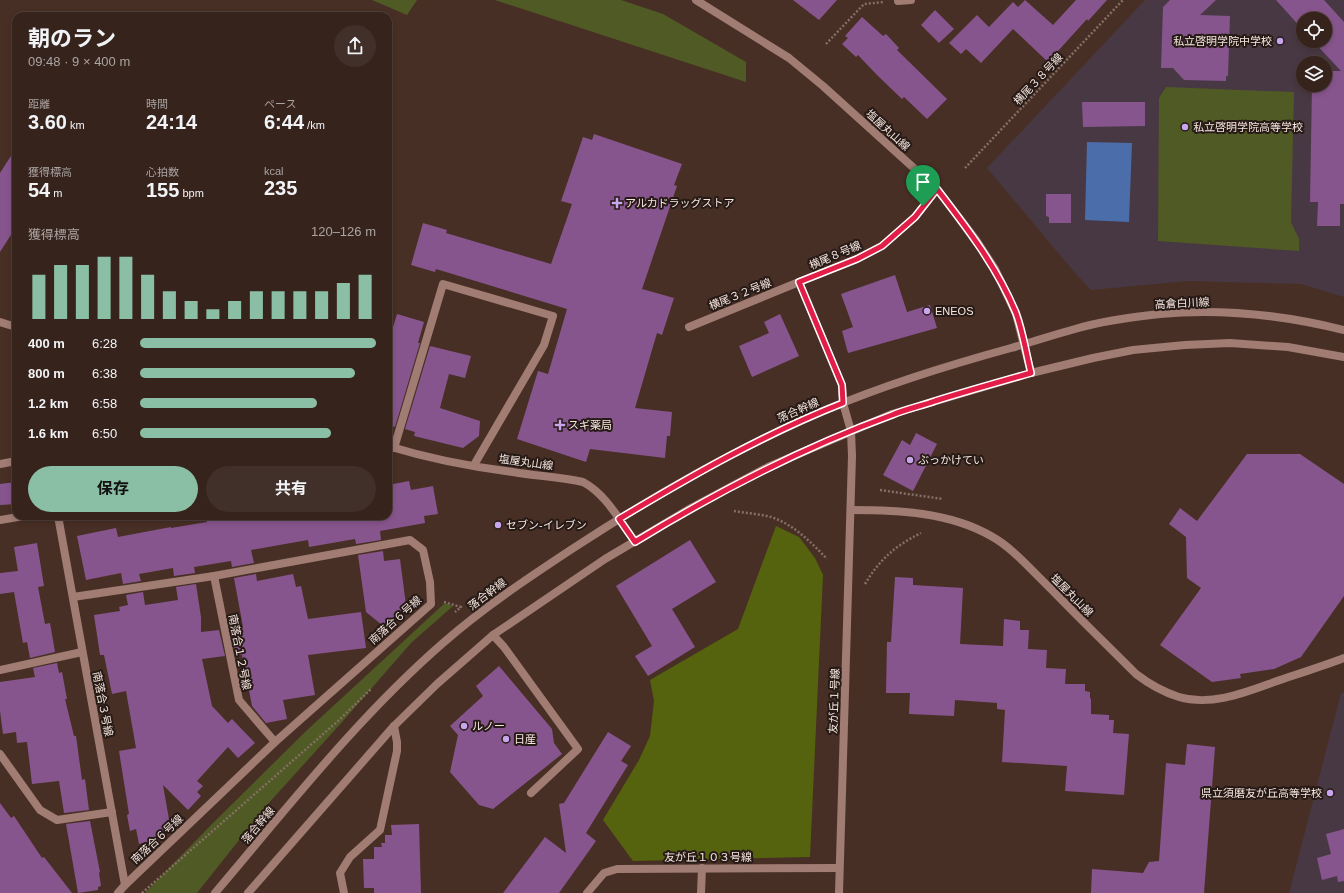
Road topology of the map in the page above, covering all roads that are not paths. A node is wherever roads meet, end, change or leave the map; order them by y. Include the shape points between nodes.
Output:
1 (696, 0) edge
2 (911, 0) edge
3 (898, 1) edge
4 (937, 189) junction
5 (799, 282) junction
6 (0, 322) edge
7 (12, 326) edge
8 (688, 328) dead end
9 (1344, 330) edge
10 (1024, 345) junction
11 (1344, 357) edge
12 (1031, 373) junction
13 (843, 403) junction
14 (851, 431) junction
15 (392, 444) edge
16 (392, 447) edge
17 (12, 462) edge
18 (0, 464) edge
19 (474, 466) junction
20 (851, 510) junction
21 (12, 518) edge
22 (619, 519) junction
23 (0, 520) edge
24 (59, 520) edge
25 (635, 542) junction
26 (214, 576) junction
27 (73, 597) junction
28 (493, 635) junction
29 (82, 652) junction
30 (1344, 658) edge
31 (0, 670) edge
32 (394, 726) junction
33 (275, 742) junction
34 (0, 754) edge
35 (531, 793) dead end
36 (112, 812) junction
37 (702, 868) junction
38 (839, 868) junction
39 (125, 885) junction
40 (118, 893) edge
41 (215, 893) edge
42 (248, 893) edge
43 (344, 893) edge
44 (587, 893) edge
45 (701, 893) edge
46 (838, 893) edge

1 - 4 street, 塩屋丸山線 via 789,58
2 - 3 street
4 - 5 street, 横尾８号線 via 915,217 882,246
4 - 10 street, 塩屋丸山線 via 976,240 994,269 1016,314
5 - 8 street, 横尾３２号線
5 - 13 street, 横尾８号線 via 842,385
6 - 7 street
9 - 10 street, 高倉白川線 via 1270,316 1192,312 1124,319 1076,328
10 - 12 street, 塩屋丸山線
10 - 13 street via 971,359
11 - 12 street via 1288,347 1230,343 1200,344 1133,350
12 - 14 street via 892,414
13 - 14 street
13 - 22 street, 落合幹線 via 742,449
14 - 20 street
14 - 25 street via 760,471
15 - 19 street via 443,284 553,316 544,345
16 - 19 street, 塩屋丸山線
17 - 18 street
19 - 22 street, 塩屋丸山線 via 583,482 602,496
20 - 30 street, 塩屋丸山線 via 880,510 939,517 992,536 1018,556 1136,674 1161,690 1180,697 1207,700 1239,694
20 - 38 street, 友が丘１号線
21 - 23 street
22 - 25 street, 塩屋丸山線
22 - 41 street, 落合幹線 via 507,592 444,642 354,731
24 - 27 street, 南落合３号線
25 - 28 street via 594,566
26 - 27 street, 南落合６号線
26 - 33 street, 南落合１２号線 via 239,700
26 - 33 street, 南落合６号線 via 410,540 423,550 430,582 431,604
27 - 29 street, 南落合３号線
28 - 32 street
28 - 35 street via 578,749
29 - 31 street
29 - 36 street, 南落合３号線
32 - 42 street
32 - 43 street via 397,751 380,830 350,857 340,873
33 - 39 street, 南落合６号線
34 - 36 street via 40,810 57,820
36 - 39 street, 南落合３号線
37 - 38 street, 友が丘１０３号線
37 - 44 street, 友が丘１０３号線 via 610,870 604,873
37 - 45 street
38 - 46 street, 友が丘１号線
39 - 40 street

